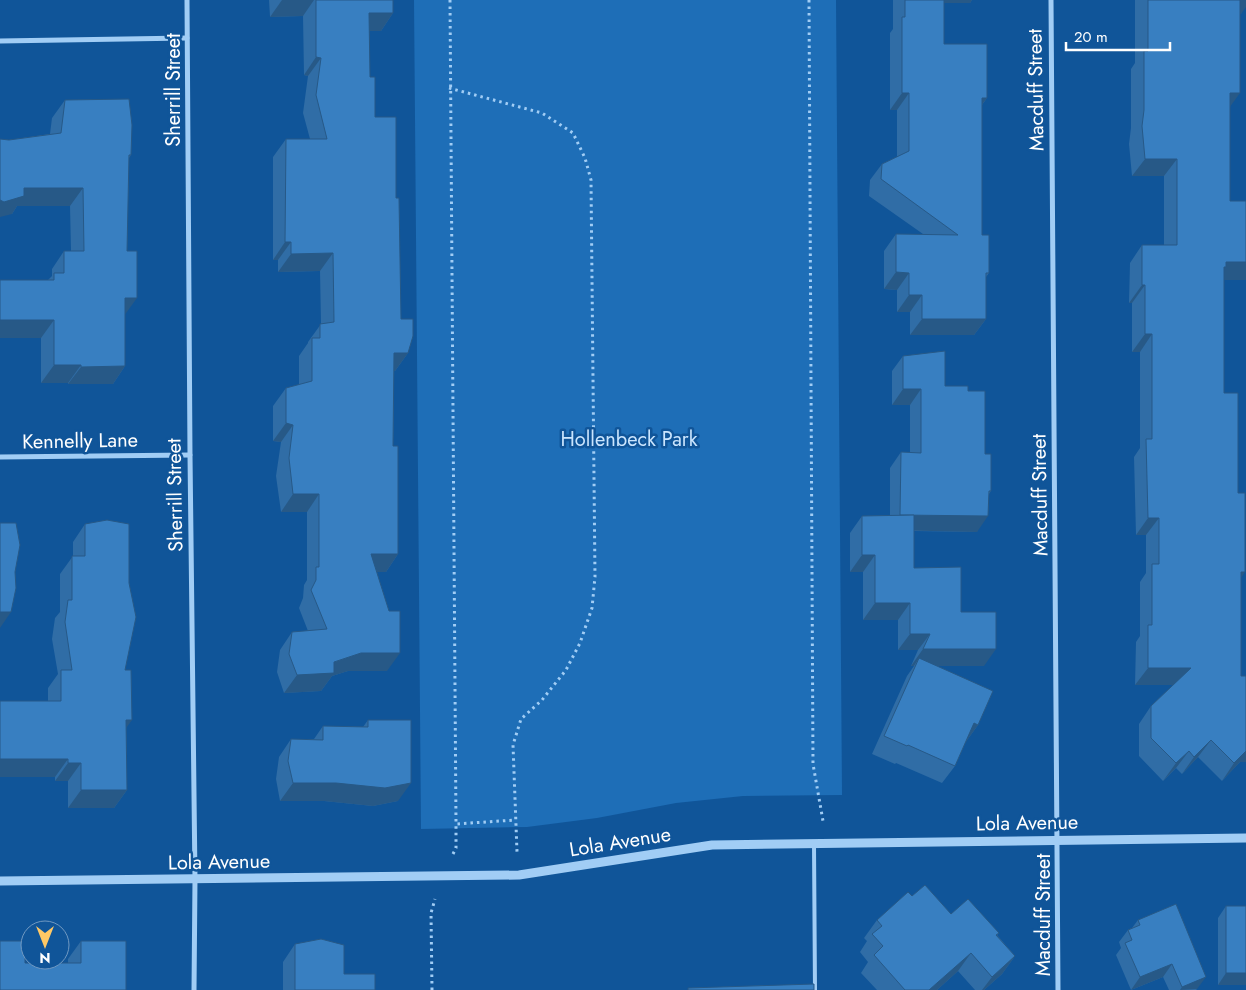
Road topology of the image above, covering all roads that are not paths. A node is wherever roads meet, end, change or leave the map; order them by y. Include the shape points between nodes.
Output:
1 (187, 0) edge
2 (1051, 0) edge
3 (187, 38) junction
4 (0, 41) edge
5 (190, 455) junction
6 (0, 457) edge
7 (1246, 838) edge
8 (1058, 841) junction
9 (814, 842) junction
10 (196, 880) junction
11 (0, 881) edge
12 (194, 990) edge
13 (815, 990) edge
14 (1058, 990) edge

1 - 3 street, Sherrill Street
2 - 8 street, Macduff Street
3 - 4 street
3 - 5 street, Sherrill Street
5 - 6 street, Kennelly Lane
5 - 10 street, Sherrill Street
7 - 8 street, Lola Avenue
8 - 9 street, Lola Avenue
8 - 14 street, Macduff Street
9 - 10 street, Lola Avenue via 712,845 519,875
9 - 13 lane
10 - 11 street, Lola Avenue
10 - 12 street, Sherrill Street

